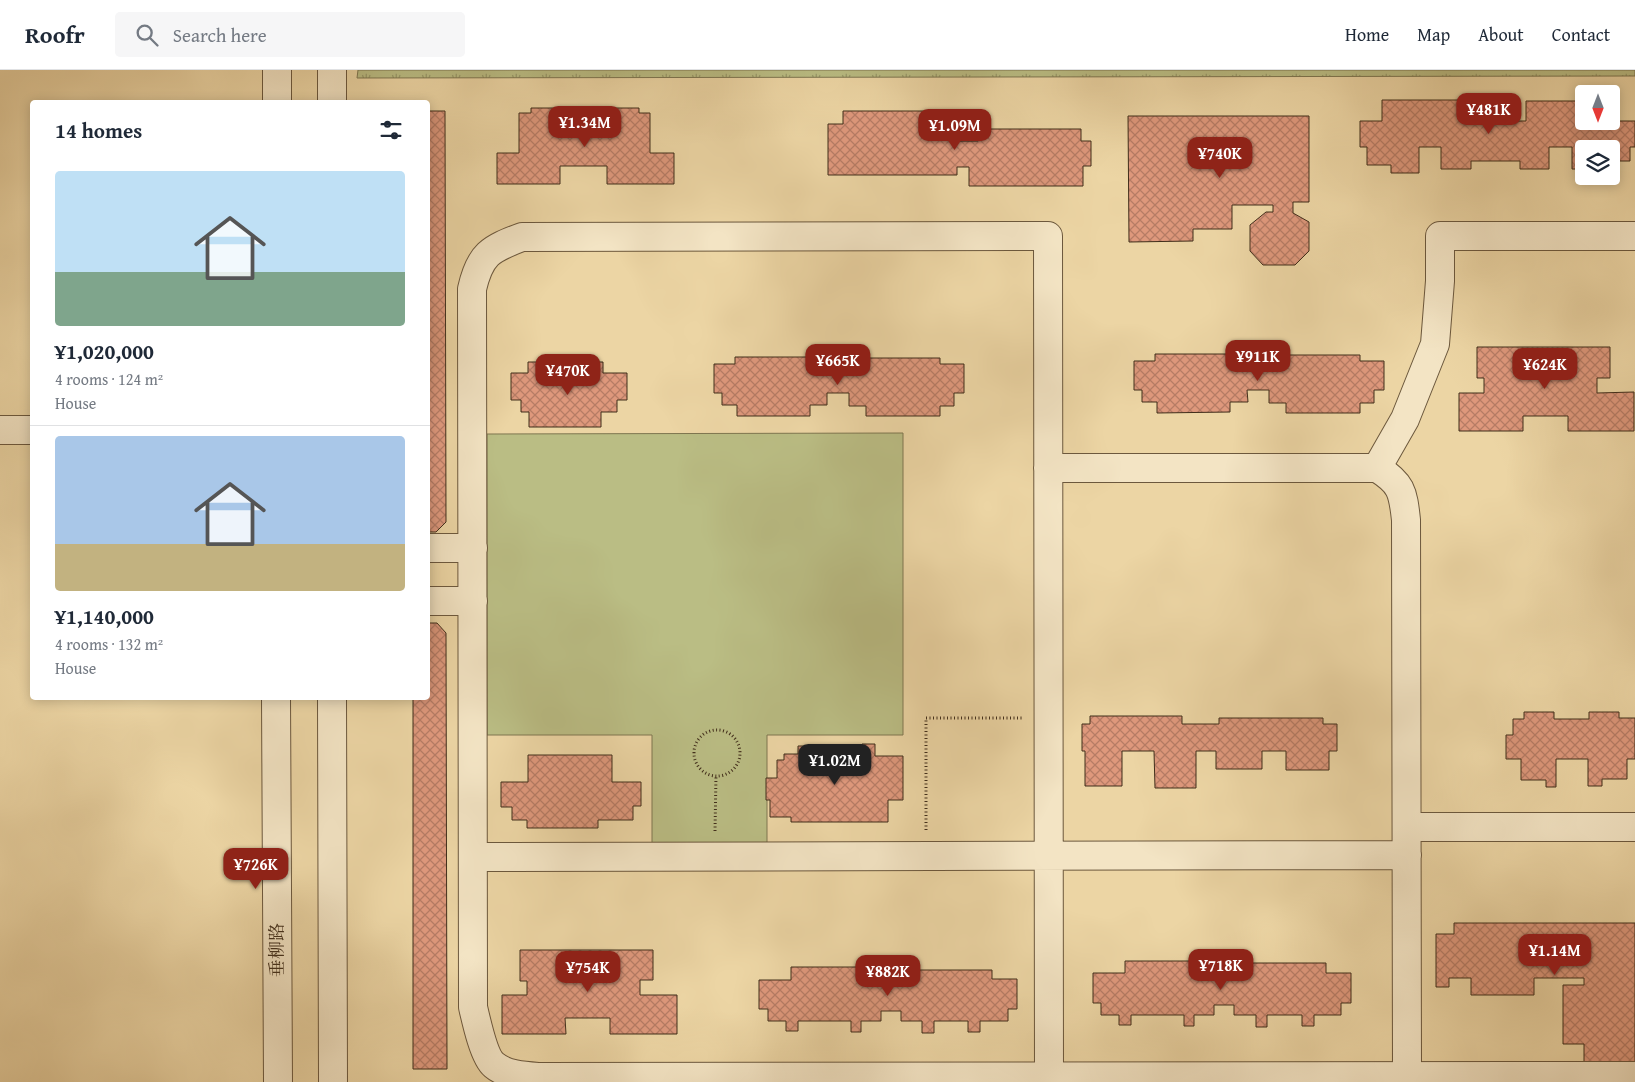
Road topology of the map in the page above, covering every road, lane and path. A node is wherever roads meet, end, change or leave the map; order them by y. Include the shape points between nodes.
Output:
1 (277, 70) edge
2 (332, 70) edge
3 (277, 100) edge
4 (332, 100) edge
5 (1635, 236) edge
6 (0, 430) edge
7 (30, 430) edge
8 (1048, 468) junction
9 (1376, 468) junction
10 (430, 548) edge
11 (473, 548) junction
12 (430, 601) edge
13 (473, 601) junction
14 (276, 700) edge
15 (332, 700) edge
16 (1048, 718) junction
17 (716, 775) junction
18 (1407, 827) junction
19 (1635, 827) edge
20 (1407, 855) junction
21 (1048, 856) junction
22 (473, 857) junction
23 (715, 857) junction
24 (926, 857) junction
25 (1407, 1076) junction
26 (1635, 1076) edge
27 (1049, 1077) junction
28 (278, 1082) edge
29 (333, 1082) edge

1 - 3 street
2 - 4 street
5 - 9 street via 1440,236 1435,344 1404,419
6 - 7 street
8 - 9 street
8 - 11 street via 1048,236 522,237 500,245 484,257 472,289
8 - 16 street
9 - 18 street via 1398,485 1406,520
10 - 11 street
11 - 13 street
12 - 13 street
13 - 22 street
14 - 28 street, 垂柳路
15 - 29 street
16 - 21 street
16 - 24 path via 926,718
17 - 17 path via 701,770 694,756 697,740 711,730 729,733 739,748 736,766 729,772
17 - 23 path
18 - 19 street
18 - 20 street
20 - 21 street
20 - 25 street
21 - 24 street
21 - 27 street
22 - 23 street
22 - 27 street via 473,1006 483,1045 493,1065 514,1074 539,1077
23 - 24 street
25 - 26 street
25 - 27 street

